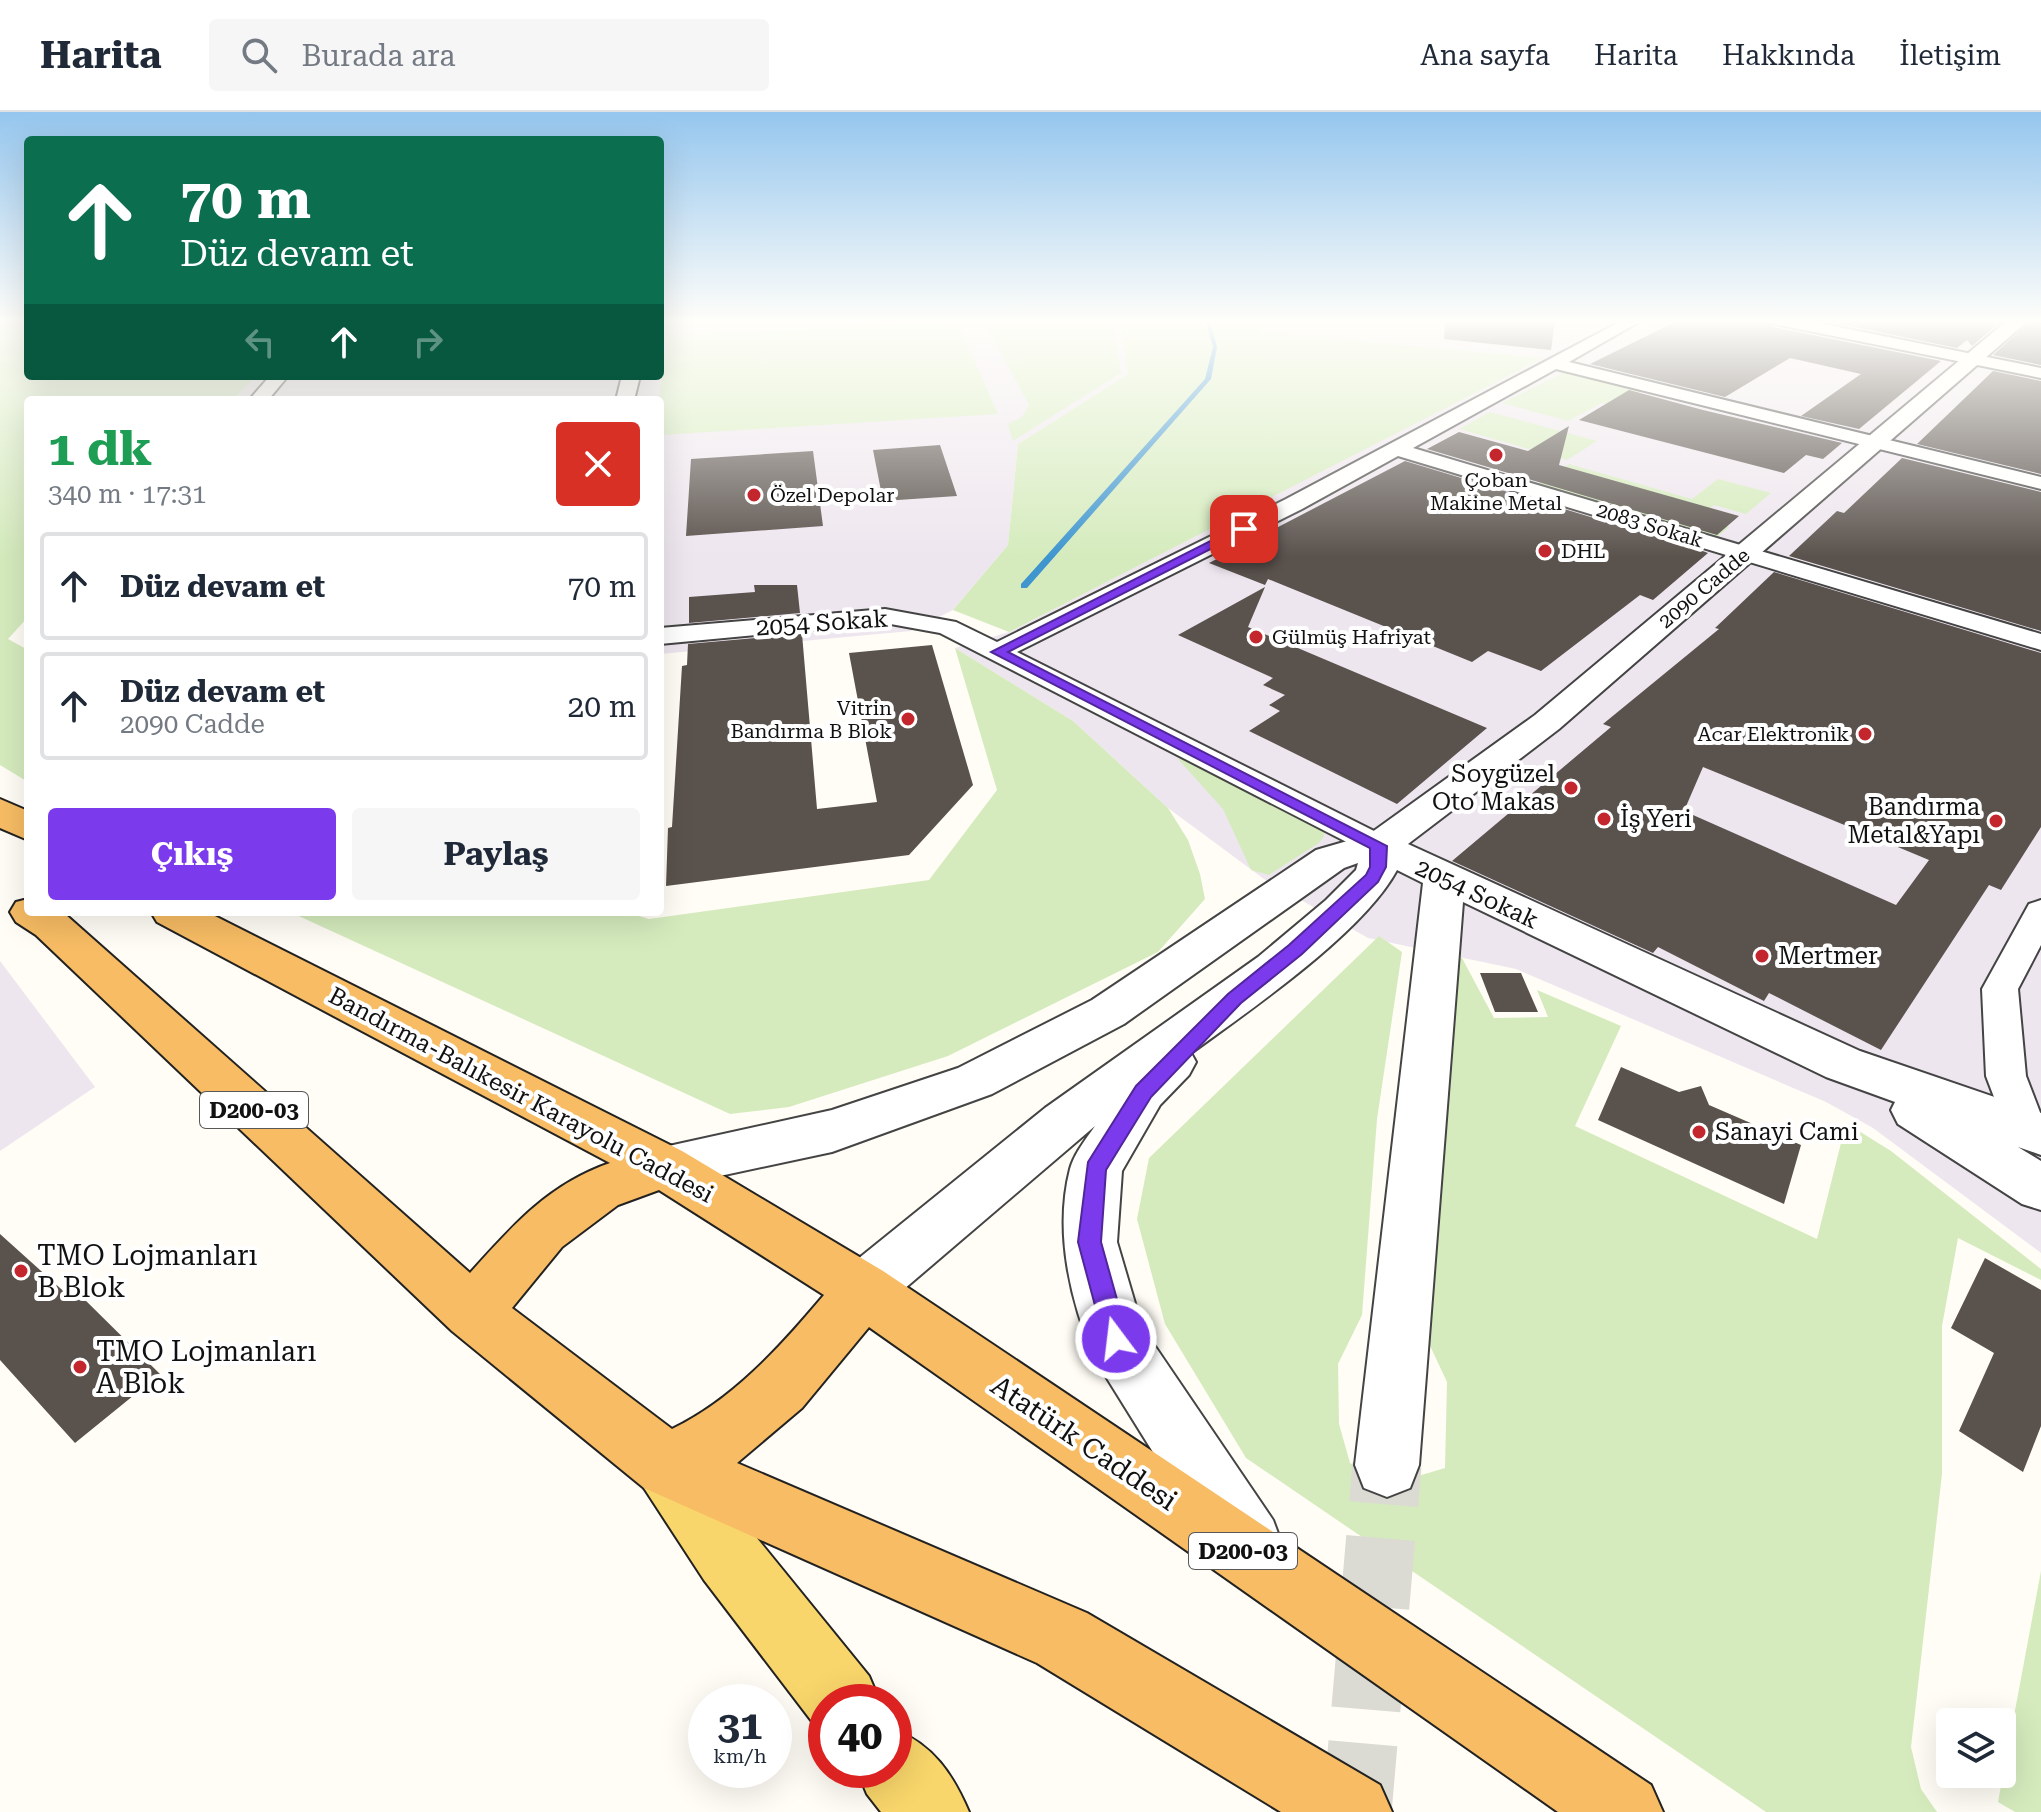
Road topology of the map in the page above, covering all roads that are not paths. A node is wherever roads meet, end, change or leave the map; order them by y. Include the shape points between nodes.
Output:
1 (1491, 398) edge
2 (1696, 398) edge
3 (1928, 398) edge
4 (1876, 442) junction
5 (1397, 449) junction
6 (2041, 483) edge
7 (1745, 554) junction
8 (664, 636) edge
9 (2041, 642) edge
10 (998, 652) junction
11 (0, 811) edge
12 (24, 826) edge
13 (1379, 846) junction
14 (1444, 879) junction
15 (0, 891) edge
16 (24, 907) edge
17 (36, 916) edge
18 (180, 916) edge
19 (1239, 924) junction
20 (2038, 930) edge
21 (1296, 950) junction
22 (1234, 999) junction
23 (1843, 1064) junction
24 (2036, 1142) edge
25 (664, 1166) junction
26 (2041, 1188) edge
27 (863, 1289) junction
28 (472, 1312) junction
29 (667, 1465) junction
30 (1387, 1465) tunnel mouth
31 (1262, 1563) junction
32 (829, 1684) edge
33 (911, 1788) edge
34 (930, 1812) edge
35 (1353, 1812) edge
36 (1624, 1812) edge

1 - 5 street
2 - 4 street
3 - 4 street, 2090 Cadde
4 - 6 street
4 - 7 street, 2090 Cadde
5 - 7 street, 2083 Sokak
5 - 10 street
7 - 9 street, 2083 Sokak
7 - 13 street, 2090 Cadde via 1547,722
8 - 10 street, 2054 Sokak via 885,616 947,627
10 - 13 street, 2054 Sokak
11 - 12 highway
13 - 14 street, 2054 Sokak
13 - 19 street, 2090 Cadde via 1330,859
13 - 21 street via 1372,878
14 - 23 street, 2054 Sokak
14 - 30 street
15 - 16 highway, D200-03
17 - 28 highway, D200-03
18 - 25 highway, Bandırma-Balıkesir Karayolu Caddesi / D200-03
19 - 21 street via 1261,945
19 - 25 street, 2090 Cadde via 1108,1012 975,1081 832,1131
20 - 24 street via 2000,989 2006,1076
21 - 22 street
22 - 27 street via 1091,1100
22 - 31 street via 1143,1091 1096,1168 1089,1242 1116,1339
23 - 24 street, 2054 Sokak
23 - 26 street, 2054 Sokak
25 - 27 highway, Bandırma-Balıkesir Karayolu Caddesi / D200-03
25 - 28 highway via 599,1189 543,1230
27 - 29 highway via 830,1334 771,1396 720,1438
27 - 31 highway, Atatürk Caddesi / D200-03
28 - 29 highway, D200-03
29 - 32 main road via 728,1556
29 - 35 highway, D200-03 via 1062,1638
31 - 36 highway, Atatürk Caddesi / D200-03
33 - 34 main road

